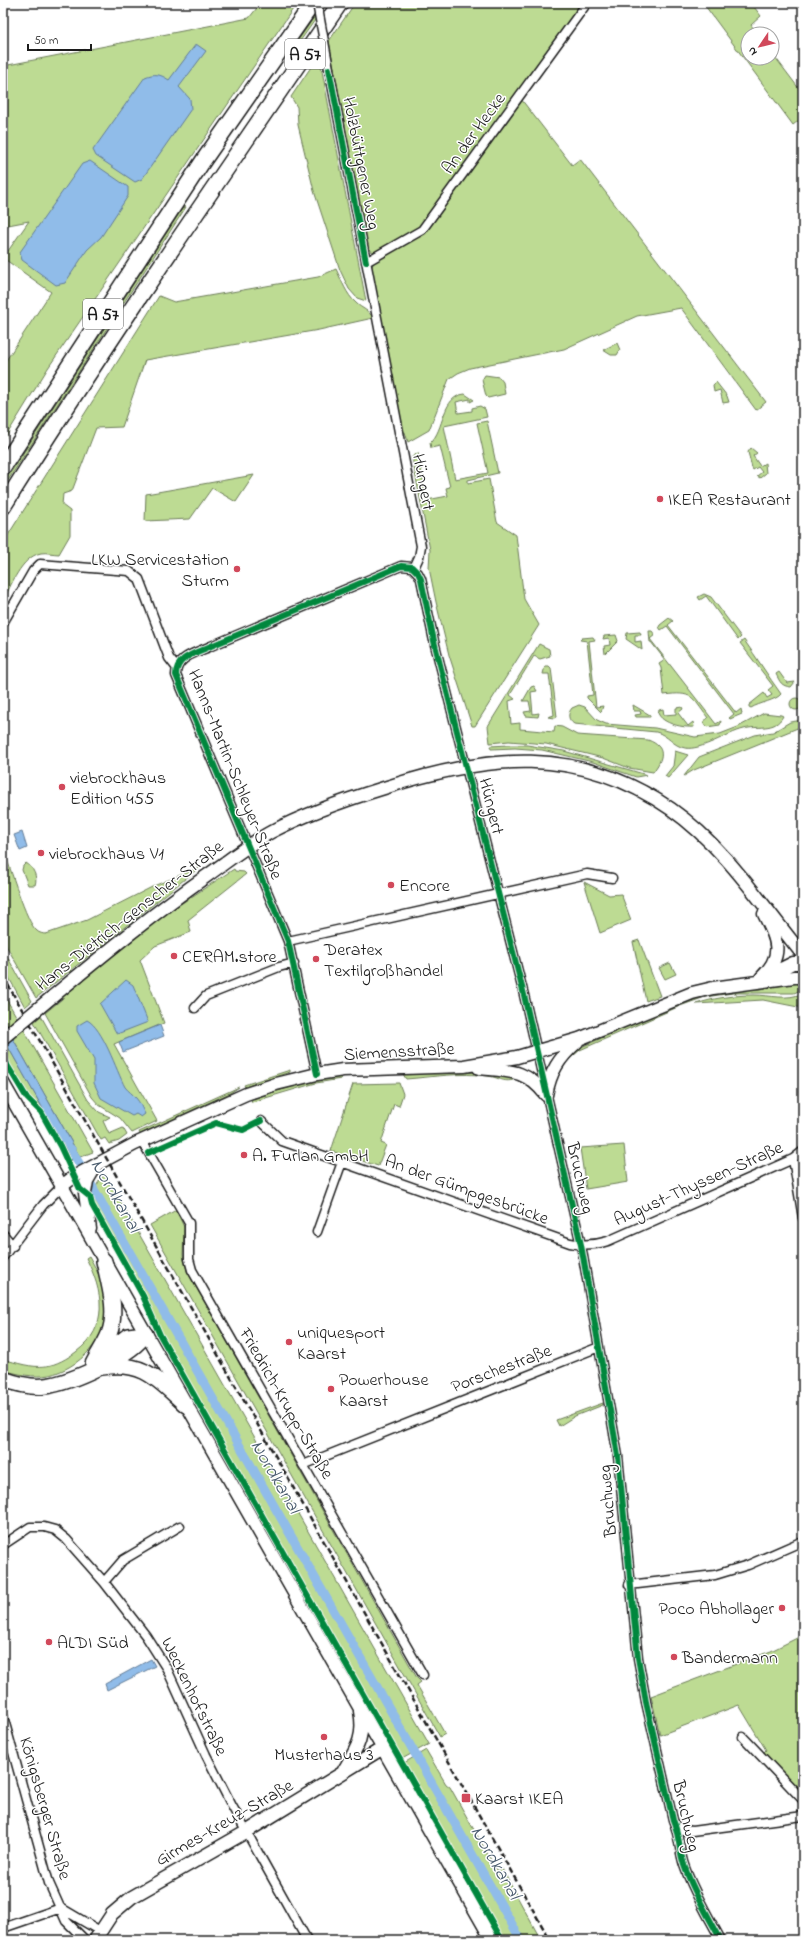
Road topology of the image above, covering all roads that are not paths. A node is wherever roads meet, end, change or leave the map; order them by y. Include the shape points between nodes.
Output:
1 (313, 3) edge
2 (317, 3) edge
3 (340, 3) edge
4 (587, 3) edge
5 (366, 262) junction
6 (401, 446) joint
7 (3, 467) edge
8 (3, 508) edge
9 (414, 568) junction
10 (3, 623) edge
11 (176, 668) junction
12 (467, 766) junction
13 (249, 846) junction
14 (612, 878) dead end
15 (754, 893) junction
16 (498, 894) junction
17 (288, 941) junction
18 (803, 955) edge
19 (294, 962) junction
20 (803, 963) edge
21 (803, 977) edge
22 (764, 980) junction
23 (195, 1008) dead end
24 (3, 1038) edge
25 (579, 1040) junction
26 (536, 1053) junction
27 (464, 1066) junction
28 (317, 1074) junction
29 (4, 1087) edge
30 (546, 1095) junction
31 (261, 1121) dead end
32 (142, 1141) junction
33 (803, 1150) edge
34 (793, 1158) junction
35 (47, 1160) junction
36 (342, 1162) junction
37 (98, 1163) junction
38 (75, 1176) junction
39 (62, 1186) junction
40 (803, 1218) edge
41 (317, 1232) dead end
42 (3, 1234) edge
43 (92, 1238) junction
44 (581, 1245) junction
45 (13, 1246) junction
46 (3, 1257) edge
47 (104, 1261) junction
48 (145, 1334) junction
49 (600, 1347) junction
50 (94, 1366) junction
51 (3, 1379) edge
52 (186, 1405) junction
53 (303, 1465) junction
54 (180, 1526) dead end
55 (803, 1541) edge
56 (3, 1545) edge
57 (104, 1582) junction
58 (630, 1585) junction
59 (423, 1676) dead end
60 (358, 1704) junction
61 (3, 1716) edge
62 (743, 1737) dead end
63 (383, 1748) junction
64 (343, 1772) junction
65 (803, 1800) edge
66 (803, 1816) edge
67 (676, 1826) junction
68 (246, 1832) junction
69 (61, 1908) junction
70 (3, 1928) edge
71 (98, 1935) edge
72 (85, 1940) edge
73 (307, 1940) edge
74 (492, 1940) edge
75 (721, 1940) edge

1 - 7 highway, A 57 via 195,174
2 - 5 street, Holzbüttgener Weg, bridge
3 - 8 highway, A 57 via 154,276
4 - 5 street, An der Hecke via 422,230
5 - 6 street, Holzbüttgener Weg
6 - 9 street, Hüngert via 421,546
9 - 11 street, Hanns-Martin-Schleyer-Straße via 401,566 191,655 179,662
9 - 12 street, Hüngert via 421,578 434,641
10 - 11 street, Hanns-Martin-Schleyer-Straße via 33,570 40,564 129,571 139,579 169,658
11 - 13 street, Hanns-Martin-Schleyer-Straße via 176,675
12 - 13 street, Hans-Dietrich-Genscher-Straße via 415,778 337,803 271,832
12 - 15 street, Hans-Dietrich-Genscher-Straße via 509,761 548,762 593,771 633,787 670,808 704,836
12 - 16 street, Hüngert
13 - 17 street, Hanns-Martin-Schleyer-Straße
13 - 24 street, Hans-Dietrich-Genscher-Straße, bridge via 133,931
14 - 16 street via 586,874
15 - 18 street, Hans-Dietrich-Genscher-Straße
15 - 22 street, Hans-Dietrich-Genscher-Straße via 776,938 774,964
16 - 17 street
16 - 26 street, Hüngert
17 - 19 street, Hanns-Martin-Schleyer-Straße
19 - 23 street via 206,996
19 - 28 street, Hanns-Martin-Schleyer-Straße
20 - 22 street, Siemensstraße via 793,963
21 - 22 street, Siemensstraße
22 - 25 street, Siemensstraße via 692,993
25 - 26 street, Siemensstraße
25 - 30 street via 566,1051 552,1070
26 - 27 street, Siemensstraße
26 - 30 street, Bruchweg
27 - 28 street, Siemensstraße
27 - 30 street via 524,1074
28 - 32 street, Siemensstraße via 246,1094
29 - 35 street
30 - 44 street, Bruchweg
31 - 36 street, An der Gümpgesbrücke via 282,1141
32 - 37 street, Siemensstraße
32 - 53 street, Friedrich-Krupp-Straße via 189,1223 189,1259 192,1270
33 - 34 street, August-Thyssen-Straße
34 - 40 street
34 - 44 street, August-Thyssen-Straße via 608,1241
35 - 38 street via 61,1172
35 - 39 street
36 - 41 street
36 - 44 street, An der Gümpgesbrücke
37 - 38 street, Siemensstraße
37 - 43 street via 87,1181 85,1193
38 - 39 street, Siemensstraße
39 - 43 street
39 - 45 street
42 - 45 street
43 - 47 street
44 - 49 street, Bruchweg
45 - 46 street
47 - 48 street
47 - 50 highway via 112,1302 112,1323
48 - 50 highway via 135,1346
48 - 52 street
49 - 53 street, Porschestraße
49 - 58 street, Bruchweg via 618,1456
50 - 51 highway via 75,1377 45,1386 18,1384
50 - 52 highway via 139,1368 158,1380
52 - 60 street
53 - 59 street, Friedrich-Krupp-Straße
54 - 57 street via 123,1560
55 - 58 street via 748,1565 715,1575
56 - 57 street, Weckenhofstraße via 30,1527 44,1526 55,1530
57 - 68 street, Weckenhofstraße via 163,1660 206,1755
58 - 67 street, Bruchweg via 646,1702
60 - 63 street
60 - 64 street via 362,1732 360,1741
61 - 69 street, Königsberger Straße via 45,1870
62 - 65 street
63 - 64 street, Girmes-Kreuz-Straße
63 - 74 street
64 - 68 street, Girmes-Kreuz-Straße
66 - 67 street via 692,1831
67 - 75 street, Bruchweg via 684,1867
68 - 71 street, Girmes-Kreuz-Straße via 128,1900 118,1908
68 - 73 street, Weckenhofstraße
69 - 70 street
69 - 71 street, Königsberger Straße
69 - 72 street, Königsberger Straße via 66,1921

